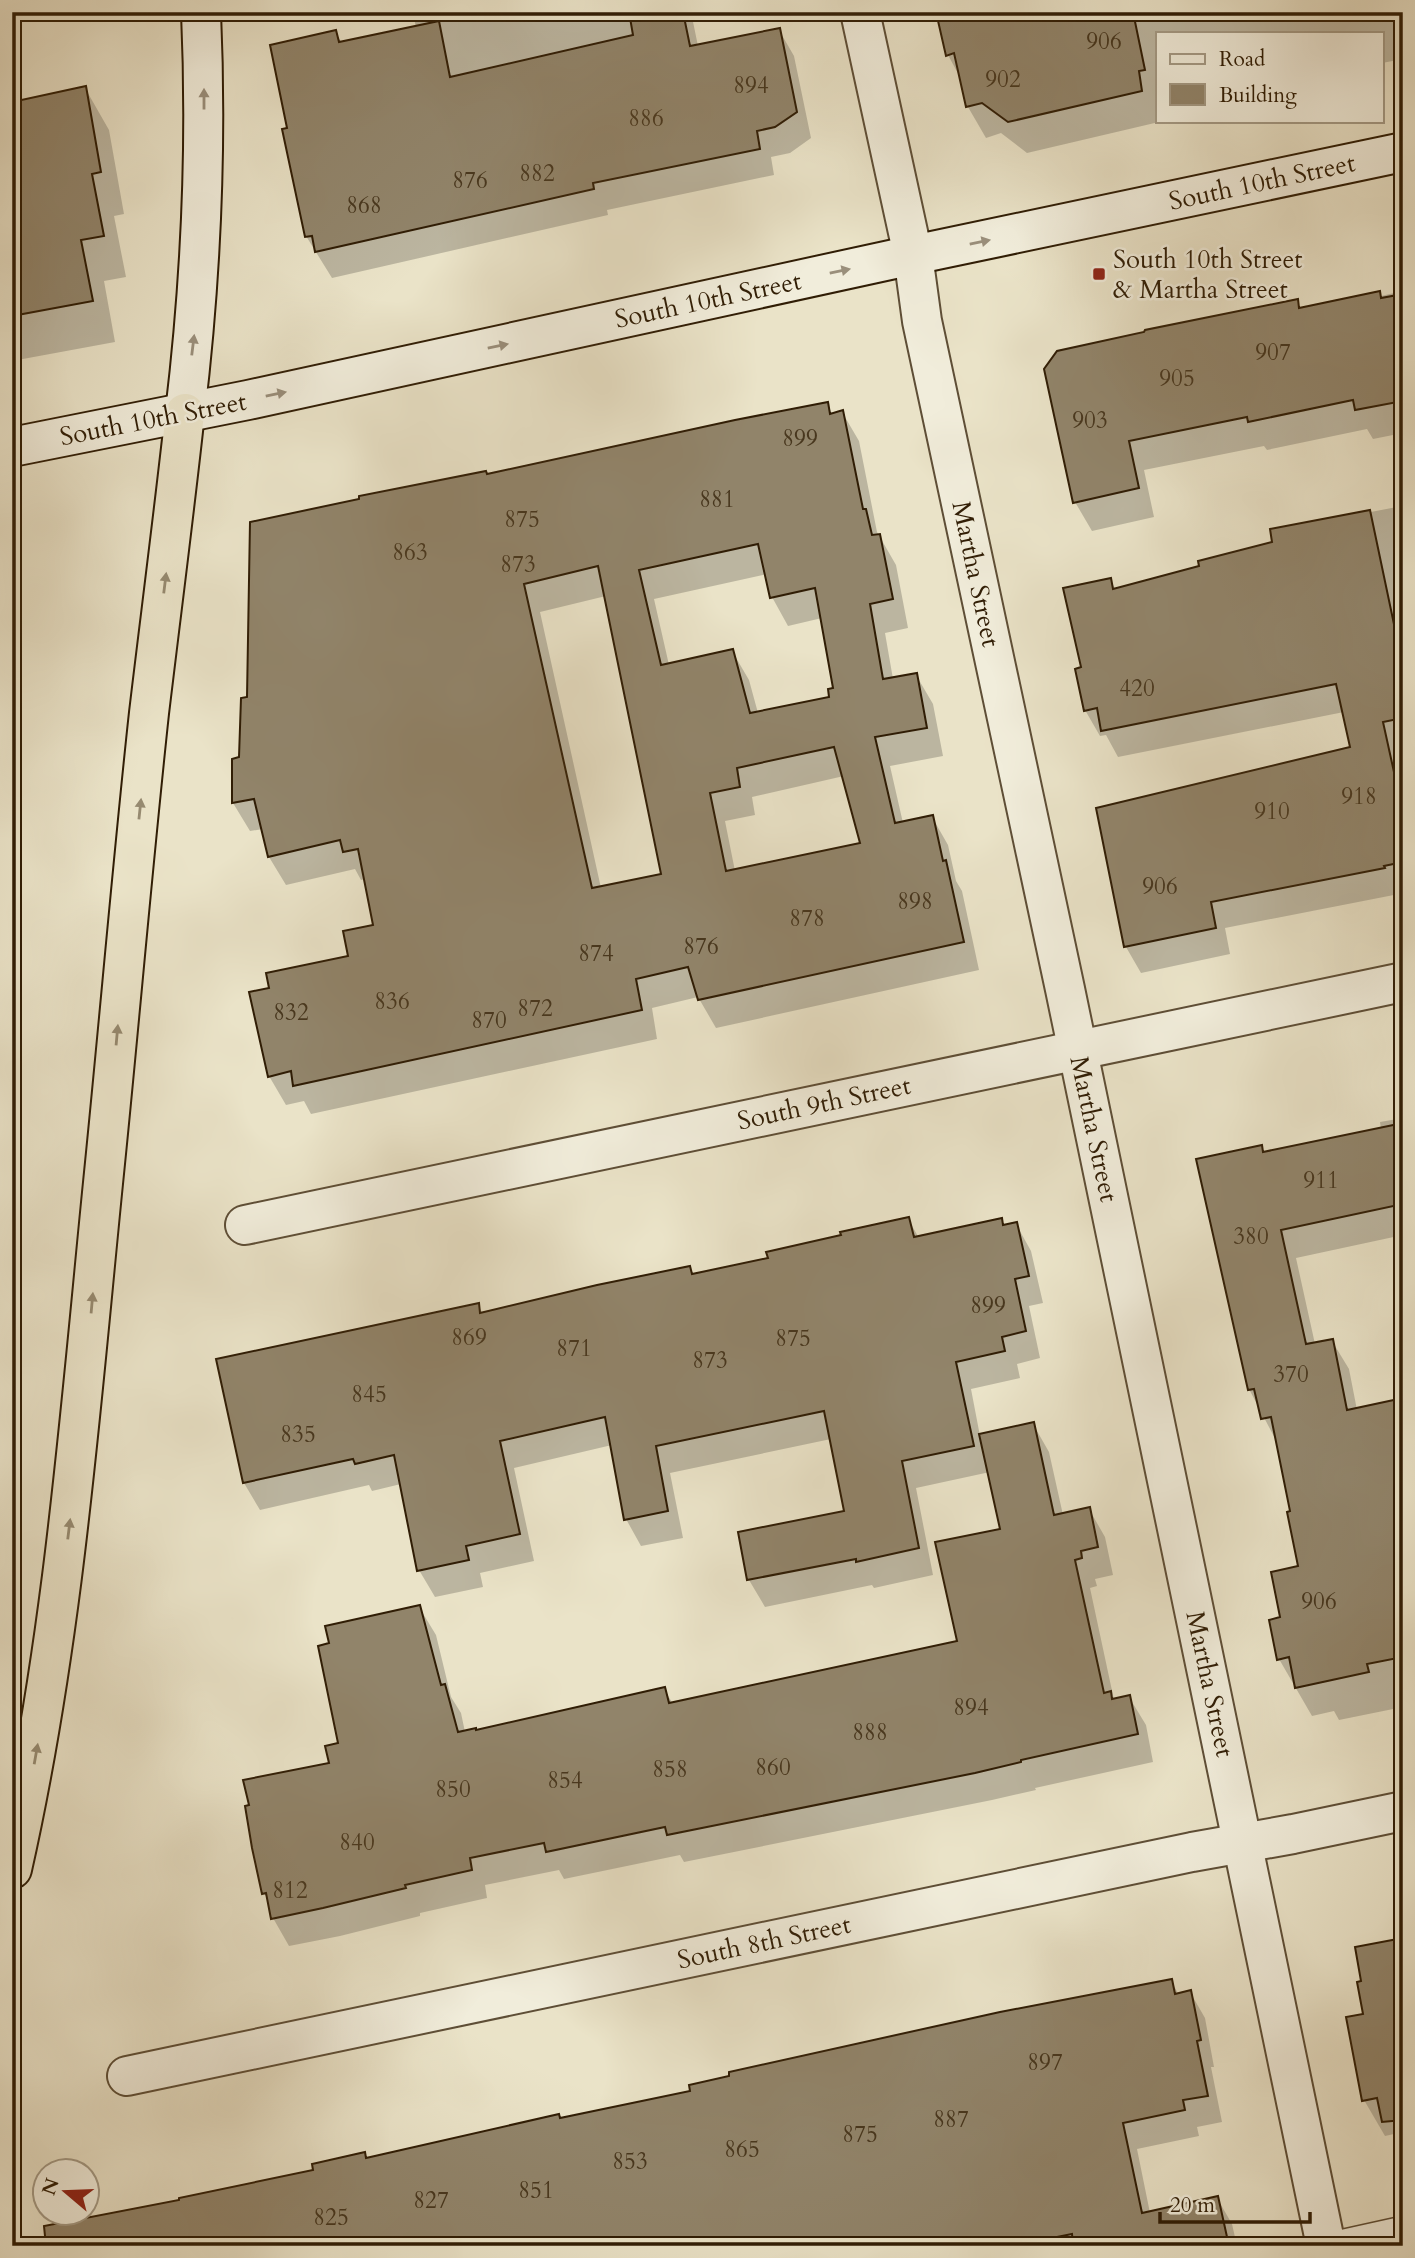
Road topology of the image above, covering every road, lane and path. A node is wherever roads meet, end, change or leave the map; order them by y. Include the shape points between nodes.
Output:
1 (201, 12) edge
2 (860, 12) edge
3 (1403, 152) edge
4 (913, 255) junction
5 (185, 413) junction
6 (12, 447) edge
7 (1403, 982) edge
8 (1077, 1051) junction
9 (245, 1225) dead end
10 (1403, 1811) edge
11 (1243, 1842) junction
12 (12, 1869) edge
13 (127, 2076) dead end
14 (1403, 2227) edge
15 (1326, 2245) edge

5 -> 1 street via 204,168
2 - 4 street, Martha Street
4 -> 3 street, South 10th Street
5 -> 4 street, South 10th Street
4 - 8 street, Martha Street via 925,335
5 - 6 street, South 10th Street
12 -> 5 highway via 43,1718 62,1588 148,727
7 - 8 street, South 9th Street
8 - 9 street, South 9th Street
8 - 11 street, Martha Street
10 - 11 street, South 8th Street
11 - 13 street, South 8th Street
11 - 15 street, Martha Street
14 - 15 lane

